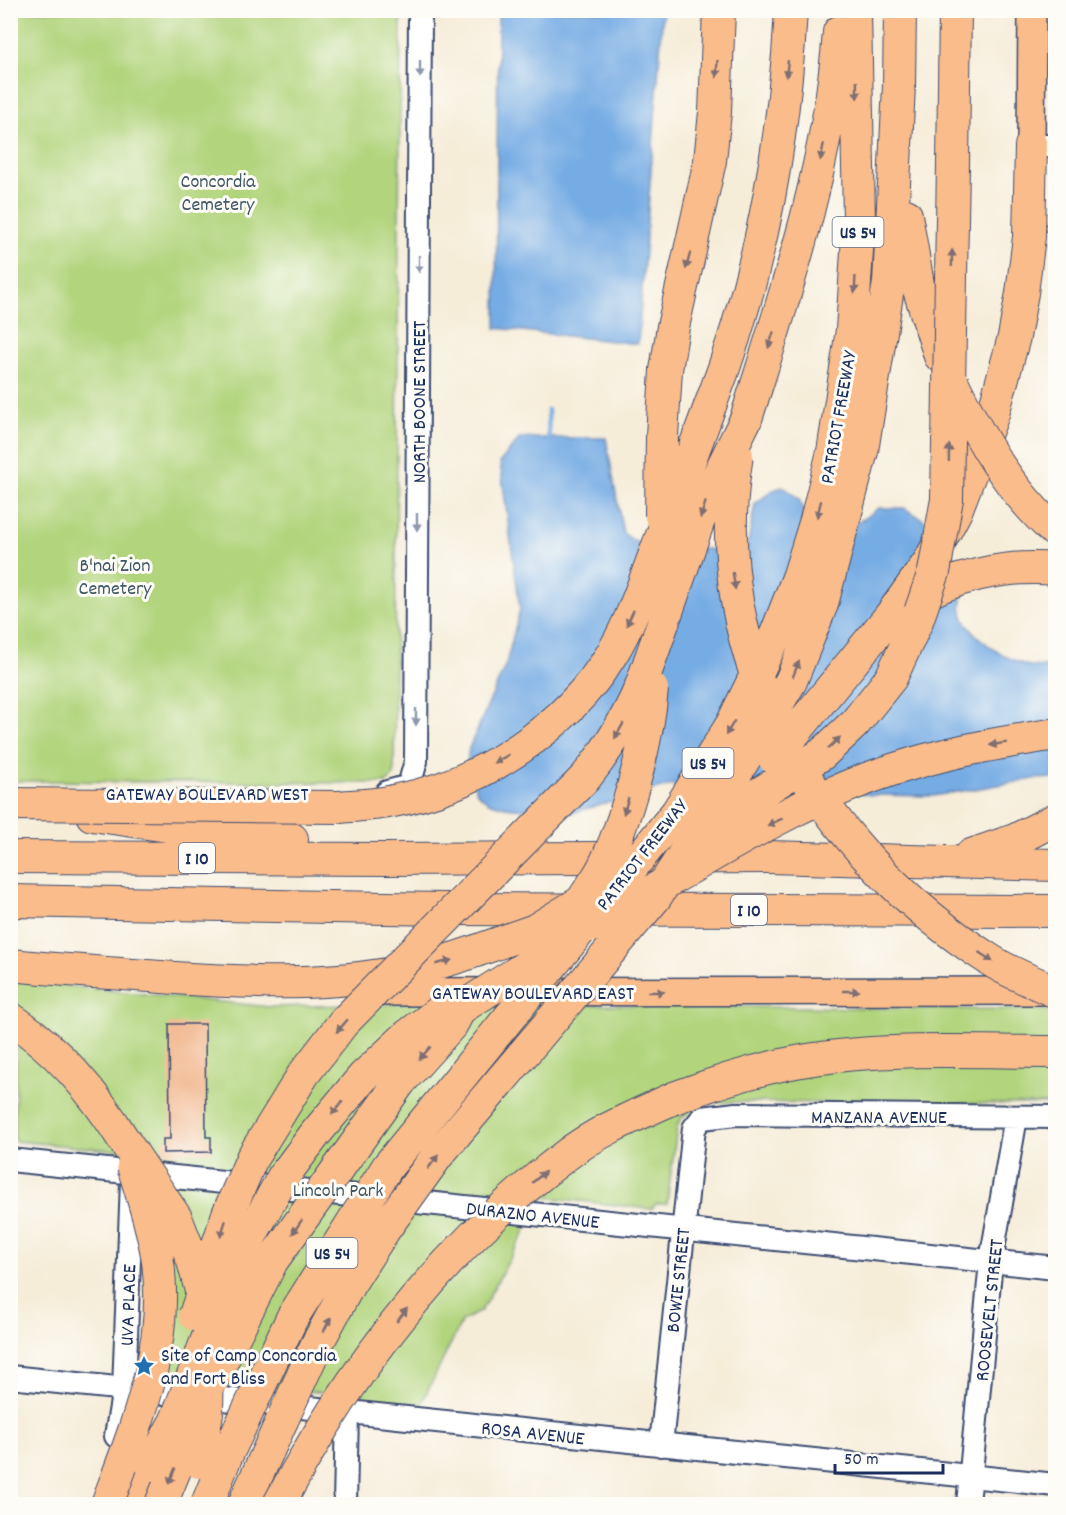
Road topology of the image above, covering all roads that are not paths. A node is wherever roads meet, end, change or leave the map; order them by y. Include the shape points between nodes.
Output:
1 (420, 10) edge
2 (719, 10) edge
3 (791, 10) edge
4 (840, 10) edge
5 (855, 10) edge
6 (900, 10) edge
7 (955, 10) edge
8 (1032, 10) edge
9 (899, 86) junction
10 (1043, 146) edge
11 (746, 419) junction
12 (847, 451) junction
13 (1056, 532) edge
14 (1056, 569) edge
15 (891, 615) junction
16 (1056, 734) edge
17 (402, 789) joint
18 (10, 793) edge
19 (10, 803) edge
20 (1056, 819) edge
21 (384, 850) junction
22 (10, 856) edge
23 (941, 862) junction
24 (1056, 865) edge
25 (655, 898) junction
26 (10, 901) edge
27 (297, 906) junction
28 (436, 909) junction
29 (1056, 911) edge
30 (10, 919) edge
31 (1056, 929) edge
32 (10, 965) edge
33 (10, 974) edge
34 (1056, 992) edge
35 (461, 1008) junction
36 (10, 1018) edge
37 (500, 1028) junction
38 (1056, 1052) edge
39 (1017, 1117) junction
40 (1056, 1117) edge
41 (702, 1118) joint
42 (125, 1142) junction
43 (10, 1160) edge
44 (132, 1173) junction
45 (682, 1229) junction
46 (991, 1261) junction
47 (1056, 1268) edge
48 (10, 1377) edge
49 (124, 1389) junction
50 (347, 1413) junction
51 (284, 1416) junction
52 (116, 1436) dead end
53 (661, 1445) junction
54 (152, 1465) junction
55 (297, 1472) junction
56 (970, 1476) junction
57 (1056, 1485) edge
58 (107, 1504) edge
59 (136, 1504) edge
60 (161, 1504) edge
61 (189, 1504) edge
62 (207, 1504) edge
63 (244, 1504) edge
64 (260, 1504) edge
65 (279, 1504) edge
66 (288, 1504) edge
67 (345, 1504) edge
68 (968, 1504) edge

1 -> 17 street, NORTH BOONE STREET via 416,761 412,780
2 -> 37 highway, bridge via 710,161 666,370 659,599 651,699 638,762 602,870
3 -> 19 highway, bridge via 780,131 742,311 633,615 614,651 576,702 502,759 432,791 393,801 339,807
4 -> 11 highway via 837,60 809,215
5 -> 12 highway, PATRIOT FREEWAY / US 54 via 859,219
6 - 9 highway, PATRIOT FREEWAY / US 54
32 -> 7 highway, bridge via 278,983 360,980 442,963 535,930 822,754 855,723 891,678 917,621 934,572 947,499
8 - 10 main road
9 - 12 highway, PATRIOT FREEWAY / US 54 via 889,282
9 - 13 highway, bridge via 908,238 940,356 969,417 998,464 1038,517
10 - 15 highway, bridge via 1014,338 993,414 956,511 929,562
11 -> 34 highway, bridge via 733,480 733,573 740,621 753,667 793,757 837,822 883,876 941,926 992,962
11 -> 54 highway, bridge via 706,500 641,686 610,747 586,777 344,1023 303,1075 252,1158 228,1214
25 -> 12 highway, PATRIOT FREEWAY / US 54, bridge via 791,681 822,604
12 -> 37 highway, PATRIOT FREEWAY / US 54, bridge via 816,520 776,634 732,724 678,812
14 - 15 highway, bridge via 1008,568 970,576 909,602
15 - 25 highway, bridge
16 -> 35 highway, bridge via 977,747 907,765 847,787 767,825
17 - 18 street, GATEWAY BOULEVARD WEST
19 - 21 highway via 216,834
20 - 23 highway via 991,850
21 - 22 highway, I 10
21 - 23 highway
23 - 24 highway
51 -> 25 highway, PATRIOT FREEWAY / US 54, bridge via 317,1344 384,1230 437,1156
26 - 27 highway, I 10
27 - 28 highway, I 10
27 - 30 highway via 196,918
28 - 29 highway, I 10
28 - 31 highway via 513,923
33 -> 34 main road, GATEWAY BOULEVARD EAST via 271,991
35 -> 54 highway, bridge via 440,1011 407,1035 363,1077 283,1177 238,1259 176,1420
35 -> 60 highway, bridge via 452,1024 400,1082 272,1261 223,1356
36 - 42 highway via 50,1047 74,1071
37 - 62 highway, PATRIOT FREEWAY / US 54, bridge via 388,1166 292,1318
55 -> 38 highway, bridge via 322,1426 366,1362 421,1290 466,1240 566,1154 624,1121 714,1082 816,1058
39 - 40 street, MANZANA AVENUE
39 - 41 street, MANZANA AVENUE via 735,1114
39 - 46 street, ROOSEVELT STREET
41 - 45 street, BOWIE STREET via 694,1128
42 - 58 highway, bridge via 157,1255 160,1305 154,1368
42 - 61 highway, bridge via 176,1218 206,1308 207,1413
43 - 44 street, DURAZNO AVENUE
44 - 45 street, DURAZNO AVENUE
44 - 49 street, UVA PLACE
45 - 46 street, DURAZNO AVENUE
45 - 53 street, BOWIE STREET
46 - 47 street, DURAZNO AVENUE
46 - 56 street, ROOSEVELT STREET
48 - 49 street, ROSA AVENUE
49 - 50 street, ROSA AVENUE
49 - 52 street, UVA PLACE
50 - 53 street, ROSA AVENUE
50 - 67 street
51 - 63 highway, PATRIOT FREEWAY / US 54
51 - 64 highway via 275,1465
53 - 56 street, ROSA AVENUE
54 - 59 highway
55 - 65 highway, bridge
55 - 66 highway, bridge
56 - 57 street, ROSA AVENUE
56 - 68 street, ROOSEVELT STREET

